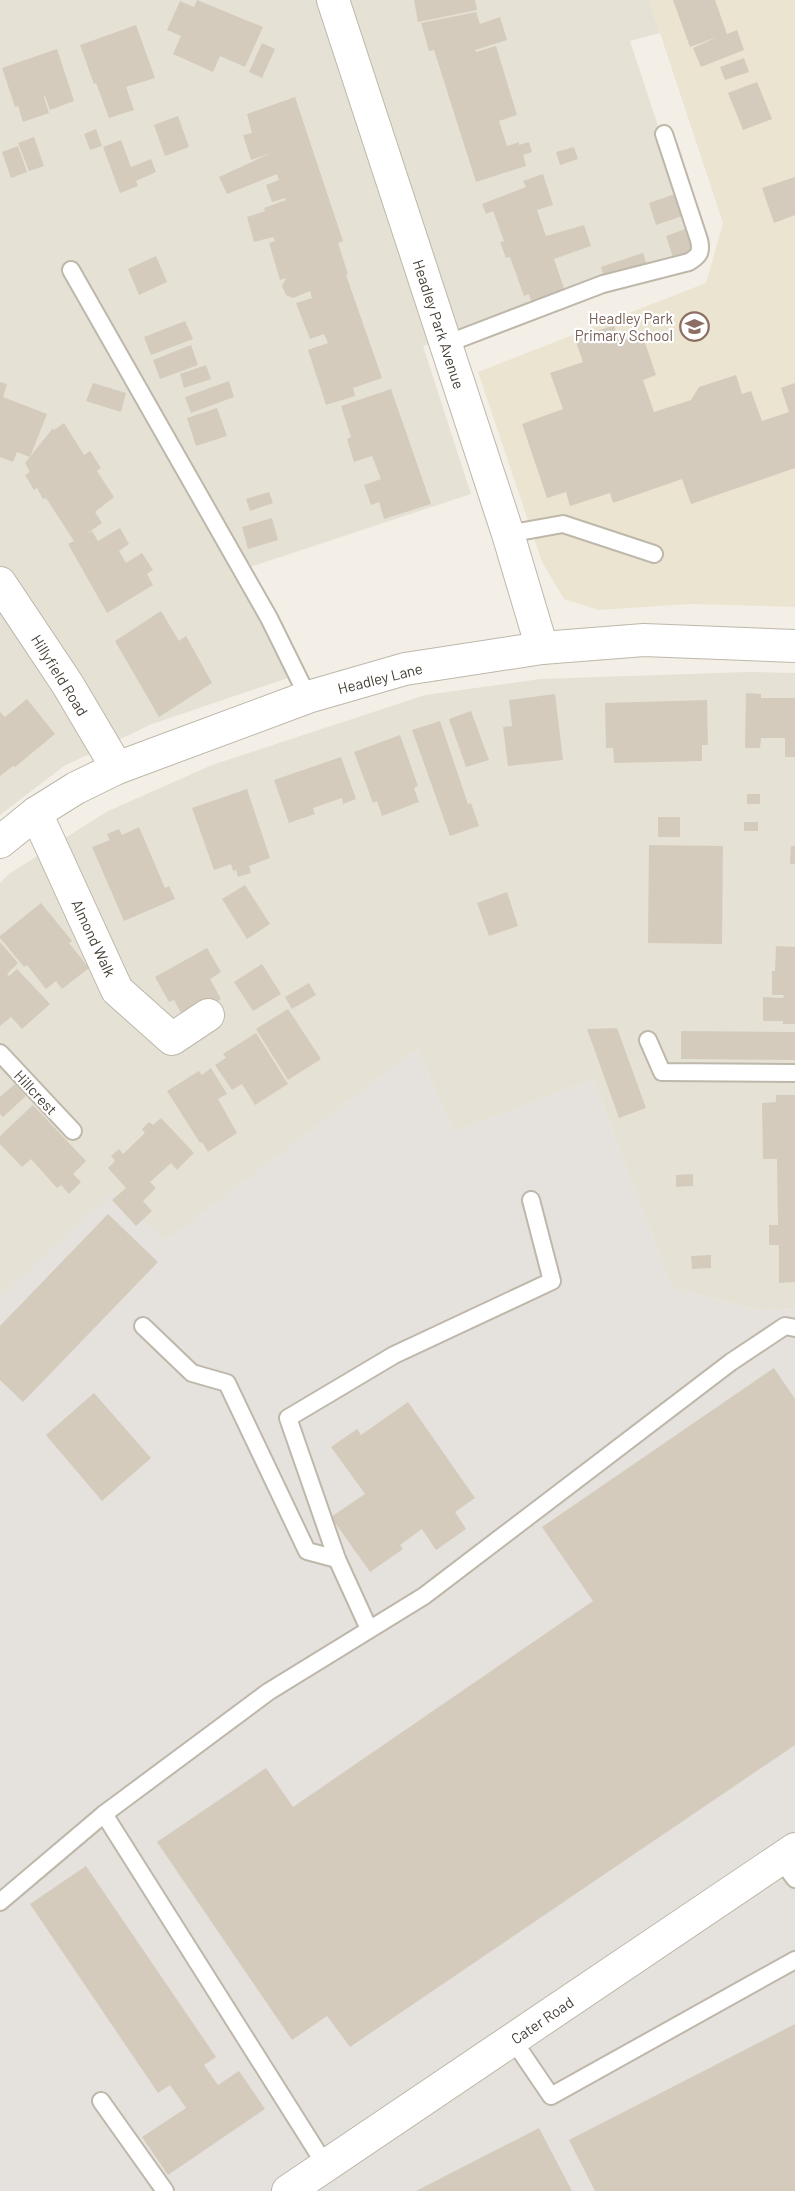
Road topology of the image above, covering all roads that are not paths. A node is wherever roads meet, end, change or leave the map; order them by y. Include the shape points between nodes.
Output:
1 (333, 0) edge
2 (664, 134) dead end
3 (71, 270) dead end
4 (446, 344) junction
5 (508, 534) junction
6 (654, 554) dead end
7 (0, 583) edge
8 (795, 646) edge
9 (542, 648) junction
10 (308, 697) junction
11 (117, 768) junction
12 (36, 813) junction
13 (0, 842) edge
14 (208, 1016) dead end
15 (648, 1040) dead end
16 (0, 1053) edge
17 (795, 1073) edge
18 (73, 1131) dead end
19 (531, 1200) dead end
20 (143, 1326) dead end
21 (795, 1328) edge
22 (337, 1559) junction
23 (369, 1629) junction
24 (104, 1814) junction
25 (790, 1863) edge
26 (0, 1902) edge
27 (795, 1960) edge
28 (513, 2040) junction
29 (101, 2101) dead end
30 (326, 2166) junction
31 (165, 2191) edge
32 (288, 2191) edge

1 - 4 street, Headley Park Avenue
2 - 4 lane via 699,240 698,256 689,262 603,284
3 - 10 lane via 269,618
4 - 5 street, Headley Park Avenue
5 - 6 lane via 563,524
5 - 9 street, Headley Park Avenue
7 - 11 street, Hillyfield Road
8 - 9 street, Headley Lane via 644,640
9 - 10 street, Headley Lane via 405,669
10 - 11 street, Headley Lane
11 - 12 street, Headley Lane
12 - 13 street, Headley Lane
12 - 14 street, Almond Walk via 117,990 172,1039
15 - 17 lane via 662,1072
16 - 18 lane, Hillcrest
19 - 22 lane via 552,1281 394,1355 288,1418
20 - 22 lane via 192,1373 227,1383 307,1551
21 - 23 lane via 785,1326 731,1362 424,1596
22 - 23 lane
23 - 24 lane via 268,1692
24 - 26 lane
24 - 30 lane
25 - 28 street, Cater Road
27 - 28 lane via 551,2096
28 - 30 street, Cater Road
29 - 31 lane
30 - 32 street, Cater Road

